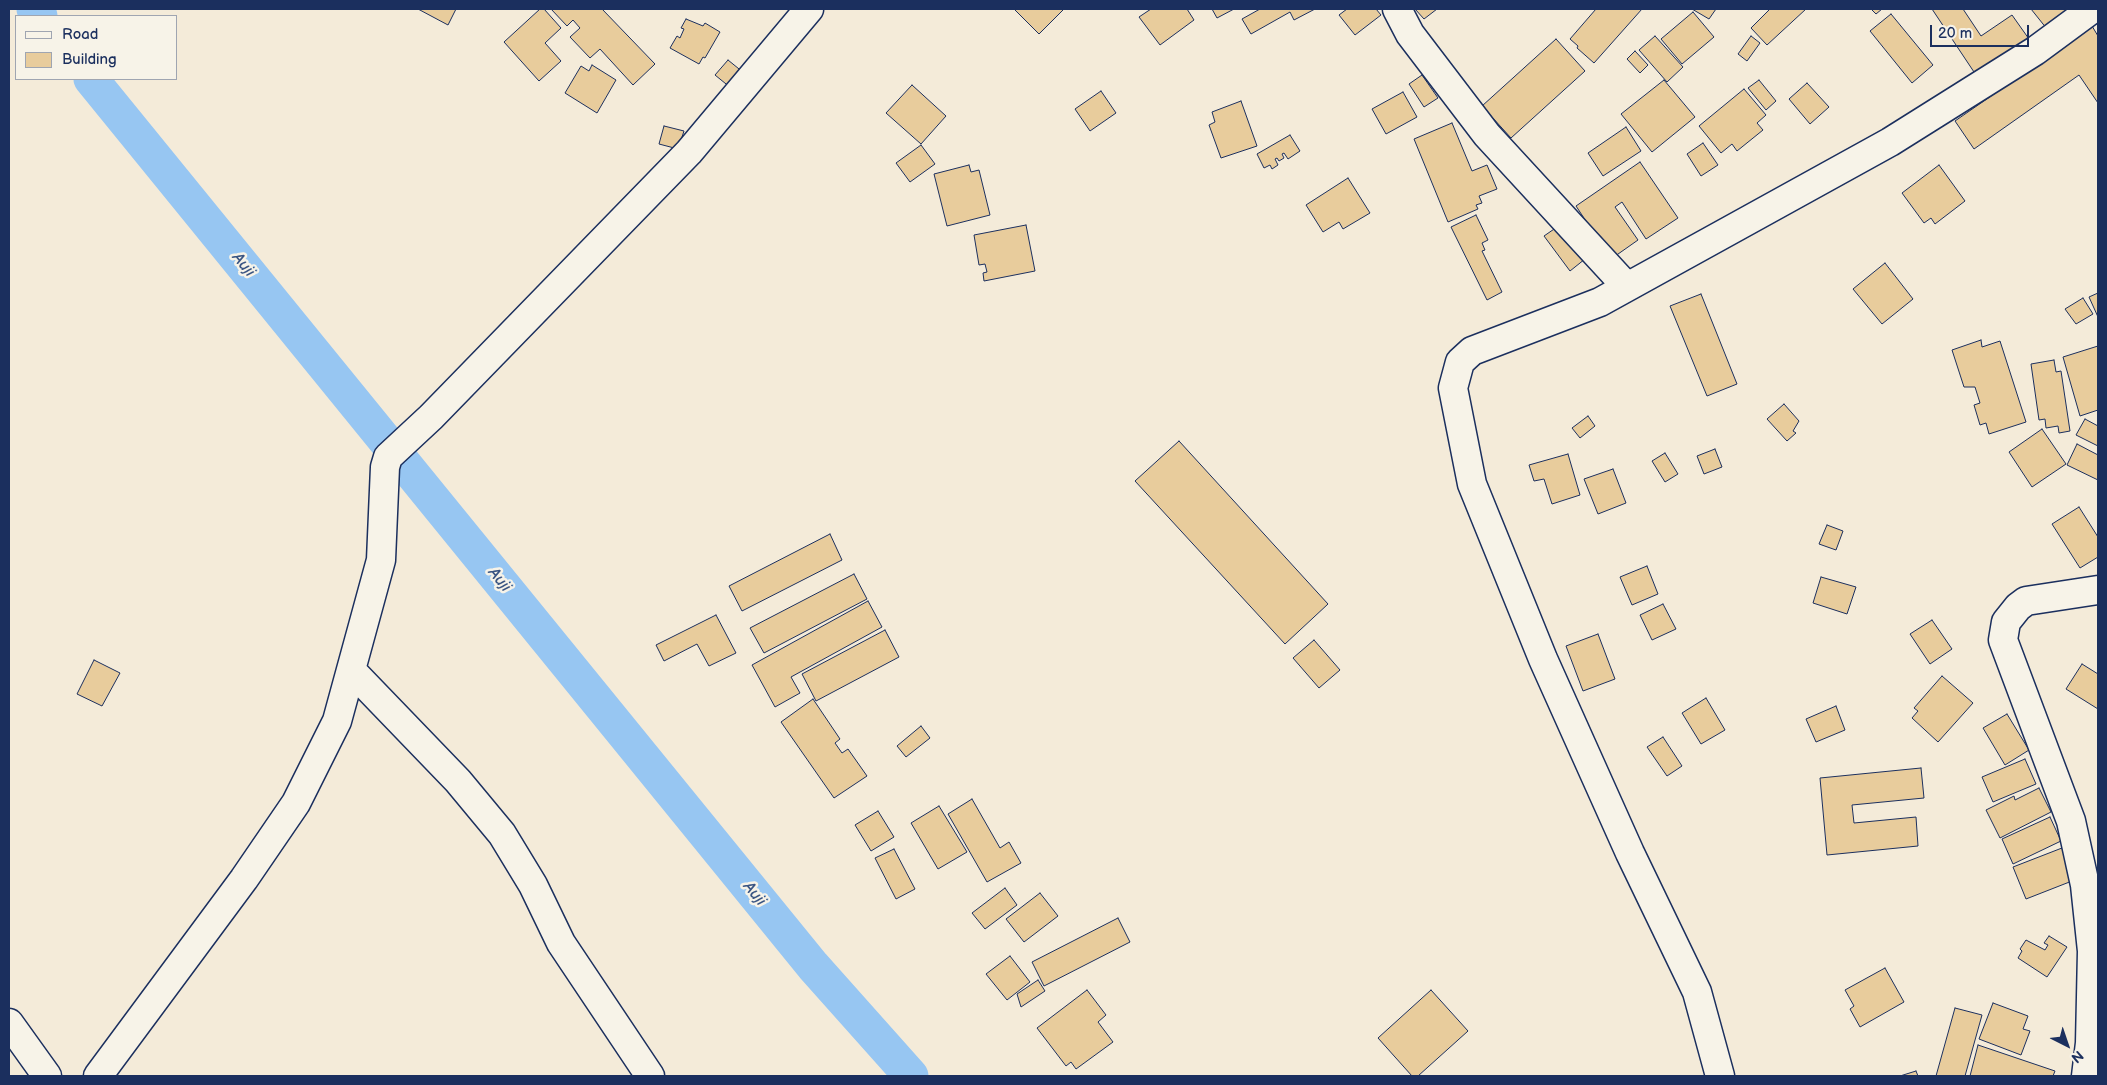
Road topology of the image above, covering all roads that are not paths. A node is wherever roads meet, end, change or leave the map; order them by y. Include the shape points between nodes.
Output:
1 (809, 9) edge
2 (1397, 9) edge
3 (2092, 9) edge
4 (1627, 287) junction
5 (2098, 590) edge
6 (351, 670) junction
7 (9, 1023) edge
8 (47, 1076) edge
9 (98, 1076) edge
10 (650, 1076) edge
11 (1720, 1076) edge
12 (2086, 1076) edge

1 - 6 street via 689,152 388,457 381,560
2 - 4 street via 1410,34 1488,135
3 - 4 street via 2035,51 1890,142
4 - 11 street via 1600,302 1472,351 1460,362 1453,388 1472,484 1542,659 1697,992
5 - 12 street via 2026,601 2006,622 2003,640 2072,821 2085,885 2092,951
6 - 9 street via 337,720 296,803 244,879
6 - 10 street via 458,781 502,834 561,943
7 - 8 street

